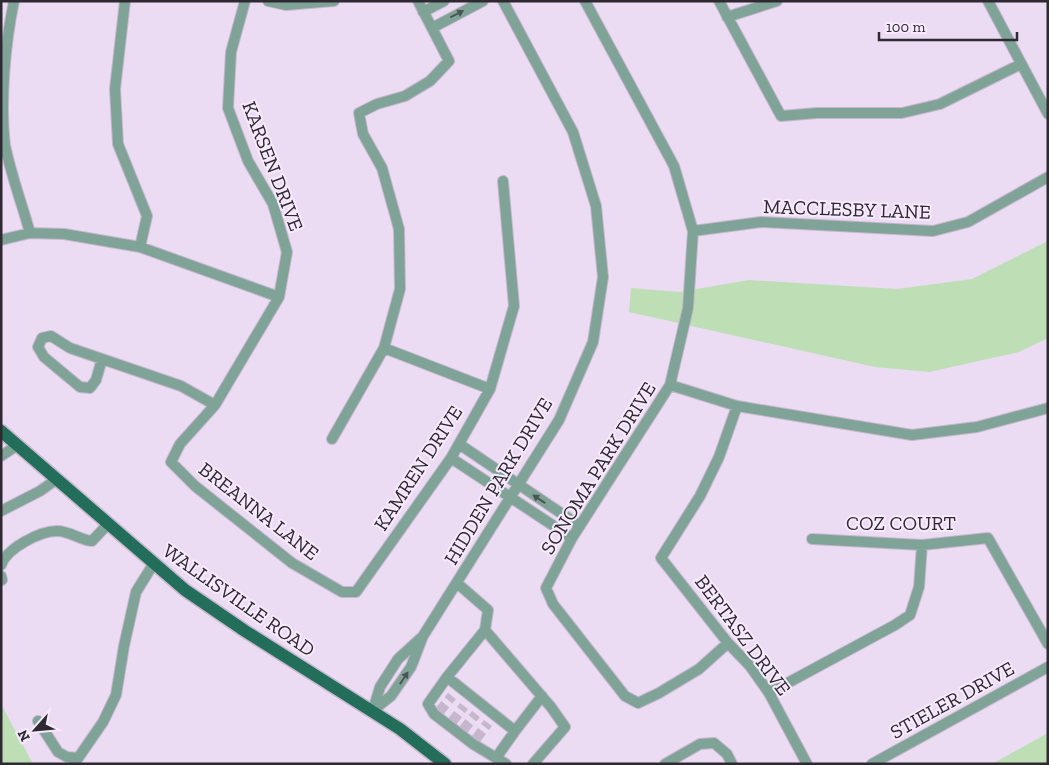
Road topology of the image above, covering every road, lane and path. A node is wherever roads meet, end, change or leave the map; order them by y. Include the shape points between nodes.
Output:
1 (14, 1) edge
2 (125, 1) edge
3 (245, 1) edge
4 (268, 1) edge
5 (334, 1) edge
6 (418, 1) edge
7 (444, 1) edge
8 (483, 1) edge
9 (503, 1) edge
10 (585, 1) edge
11 (719, 1) edge
12 (777, 1) edge
13 (988, 1) edge
14 (422, 12) junction
15 (727, 17) junction
16 (432, 28) junction
17 (1021, 64) junction
18 (1048, 114) edge
19 (1048, 177) edge
20 (503, 181) dead end
21 (693, 231) junction
22 (30, 233) junction
23 (1, 240) edge
24 (140, 247) junction
25 (279, 297) junction
26 (384, 348) junction
27 (102, 359) junction
28 (670, 385) junction
29 (490, 389) junction
30 (215, 405) junction
31 (737, 406) junction
32 (1048, 409) edge
33 (1, 431) edge
34 (332, 439) dead end
35 (459, 444) junction
36 (18, 445) junction
37 (1, 456) edge
38 (452, 458) junction
39 (171, 462) joint
40 (57, 479) junction
41 (519, 485) junction
42 (511, 499) junction
43 (1, 511) edge
44 (108, 524) junction
45 (580, 526) junction
46 (572, 538) junction
47 (812, 539) dead end
48 (922, 545) junction
49 (154, 563) junction
50 (1, 565) edge
51 (457, 583) junction
52 (356, 592) joint
53 (485, 630) junction
54 (423, 636) junction
55 (728, 642) junction
56 (1048, 644) edge
57 (1048, 667) edge
58 (447, 677) junction
59 (458, 686) junction
60 (769, 693) junction
61 (452, 696) tunnel mouth
62 (542, 696) junction
63 (482, 705) junction
64 (372, 711) junction
65 (476, 714) tunnel mouth
66 (38, 721) dead end
67 (515, 731) junction
68 (496, 758) junction
69 (76, 761) edge
70 (445, 764) edge
71 (506, 764) edge
72 (533, 764) edge
73 (666, 764) edge
74 (732, 764) edge
75 (807, 764) edge
76 (872, 764) edge

1 - 22 street via 5,53 2,102 5,144
2 - 24 street via 115,89 118,144 147,216
3 - 25 street, KARSEN DRIVE via 231,52 228,108 248,161 273,204 287,252
4 - 5 street via 286,5
6 - 14 street
7 - 14 street
16 -> 8 street
9 - 41 street, HIDDEN PARK DRIVE via 573,132 596,206 603,277 593,342 559,420
10 - 21 street, SONOMA PARK DRIVE via 674,166
11 - 15 street
12 - 15 street
13 - 17 street
14 - 16 street
15 - 17 street via 781,116 902,113 921,109 940,104
16 - 26 street via 449,60 430,81 405,96 376,104 359,113 362,134 382,168 399,228 400,289
17 - 18 street
19 - 21 street, MACCLESBY LANE via 968,222 933,231 761,222
20 - 29 street, KAMREN DRIVE via 514,306
21 - 28 street, SONOMA PARK DRIVE via 688,308
22 - 23 street
22 - 24 street via 64,234
24 - 25 street
25 - 30 street, KARSEN DRIVE
26 - 29 street
26 - 34 street
27 - 27 street via 70,348 51,336 42,338 38,346 44,357 80,387 90,388
27 - 30 street via 181,386
28 - 31 street
28 - 45 street, SONOMA PARK DRIVE
29 - 35 street, KAMREN DRIVE
30 - 39 street, KARSEN DRIVE via 180,444
31 - 32 street via 912,435 977,426
31 - 55 street, BERTASZ DRIVE via 704,488 661,558
33 - 36 main road, WALLISVILLE ROAD
35 - 38 street, KAMREN DRIVE
35 - 41 street
36 - 37 street
36 - 40 main road, WALLISVILLE ROAD
38 - 42 street
38 - 52 street, KAMREN DRIVE
39 - 52 street, BREANNA LANE via 195,486 292,563 342,592
40 - 43 street
40 - 44 main road, WALLISVILLE ROAD
41 - 42 street, HIDDEN PARK DRIVE
45 -> 41 street
42 - 46 street
42 - 51 street, HIDDEN PARK DRIVE
44 - 49 main road, WALLISVILLE ROAD
44 - 50 street via 92,541 58,531 46,532 17,547
45 - 46 street, SONOMA PARK DRIVE
46 - 55 street, SONOMA PARK DRIVE via 546,588 552,604 625,696 638,703 659,693 699,669
47 - 48 street, COZ COURT
48 - 56 street, COZ COURT via 988,538
48 - 60 street via 919,587 910,615
49 - 64 main road, WALLISVILLE ROAD via 185,590 244,631
49 - 69 street via 136,592 116,695 103,722
51 - 53 street via 488,610
51 - 54 street, HIDDEN PARK DRIVE
53 - 58 street
53 - 62 street
54 - 64 street, HIDDEN PARK DRIVE via 398,659 380,687
64 -> 54 street, HIDDEN PARK DRIVE via 391,696 411,667
55 - 60 street, BERTASZ DRIVE
57 - 76 street, STIELER DRIVE
58 - 59 street
58 - 68 street via 428,704
59 - 61 street
59 - 63 street via 468,701
60 - 75 street, BERTASZ DRIVE
62 - 67 street
62 - 72 street via 565,727
63 - 65 street
63 - 67 street via 491,719
64 - 70 main road, WALLISVILLE ROAD
66 - 69 street via 58,752
67 - 68 street
68 - 71 street
73 - 74 street via 700,744 714,743 727,754

